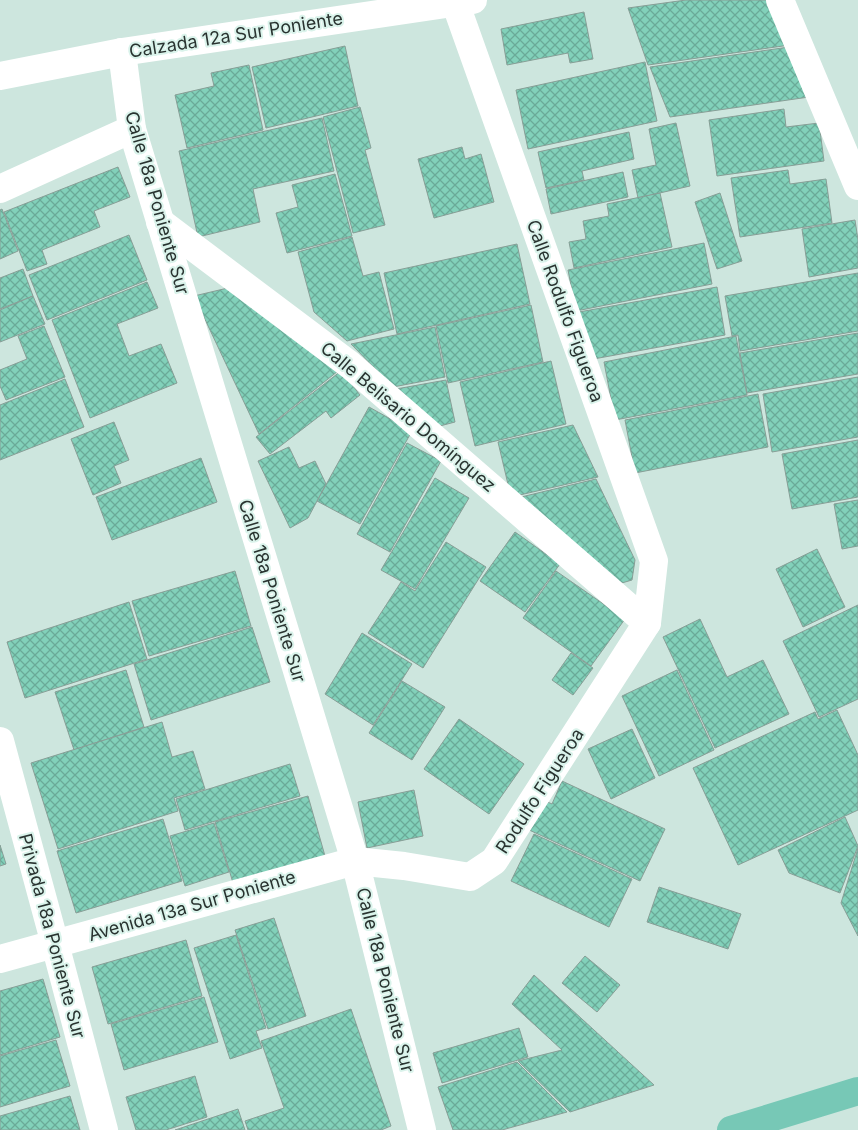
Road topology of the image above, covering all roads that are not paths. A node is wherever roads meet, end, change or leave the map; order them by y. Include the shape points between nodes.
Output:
1 (780, 0) edge
2 (464, 1) edge
3 (122, 52) junction
4 (0, 76) edge
5 (132, 129) junction
6 (858, 186) edge
7 (0, 189) edge
8 (160, 222) junction
9 (648, 623) junction
10 (0, 742) edge
11 (355, 861) junction
12 (56, 944) junction
13 (0, 959) edge
14 (858, 1091) edge
15 (104, 1130) edge
16 (422, 1130) edge
17 (731, 1130) edge

1 - 6 street
2 - 3 street, Calzada 12a Sur Poniente
2 - 9 street, Calle Rodulfo Figueroa via 654,561
3 - 4 street, Calzada 12a Sur Poniente
3 - 5 street, Calle 18a Poniente Sur
5 - 7 street
5 - 8 street, Calle 18a Poniente Sur
8 - 9 street, Calle Belisario Domínguez via 350,365
8 - 11 street, Calle 18a Poniente Sur
9 - 11 street, Rodulfo Figueroa via 494,862 470,877
10 - 12 street, Privada 18a Poniente Sur
11 - 12 street, Avenida 13a Sur Poniente
11 - 16 street, Calle 18a Poniente Sur
12 - 13 street, Avenida 13a Sur Poniente
12 - 15 street, Privada 18a Poniente Sur
14 - 17 main road

